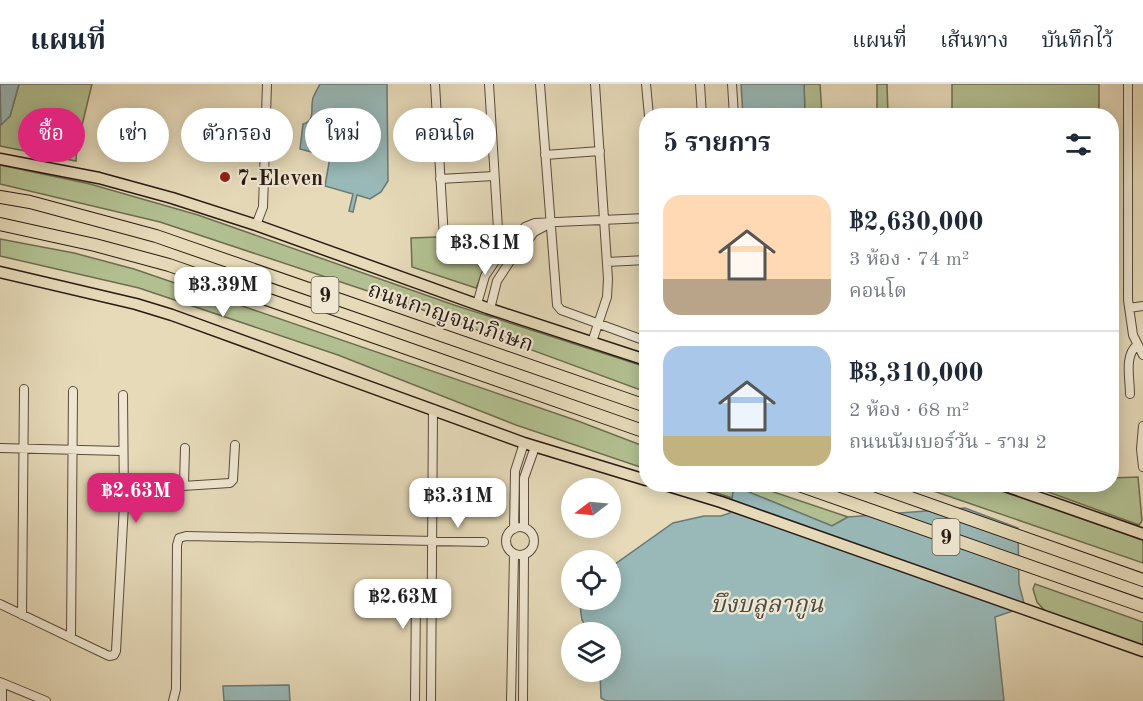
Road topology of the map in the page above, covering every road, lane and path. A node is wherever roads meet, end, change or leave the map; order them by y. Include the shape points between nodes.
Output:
1 (267, 84) edge
2 (435, 84) edge
3 (489, 84) edge
4 (540, 84) edge
5 (595, 84) edge
6 (646, 84) edge
7 (700, 84) edge
8 (732, 84) edge
9 (1128, 84) edge
10 (648, 108) edge
11 (702, 108) edge
12 (734, 108) edge
13 (600, 151) junction
14 (545, 155) junction
15 (0, 159) edge
16 (494, 176) junction
17 (441, 179) junction
18 (0, 197) edge
19 (639, 218) edge
20 (604, 220) junction
21 (0, 224) edge
22 (550, 224) junction
23 (256, 225) junction
24 (515, 237) junction
25 (444, 239) dead end
26 (505, 245) junction
27 (524, 246) junction
28 (512, 258) junction
29 (639, 260) edge
30 (607, 262) junction
31 (0, 272) edge
32 (477, 304) junction
33 (1143, 306) edge
34 (1129, 308) junction
35 (490, 309) junction
36 (599, 324) junction
37 (639, 338) edge
38 (592, 342) junction
39 (1137, 345) junction
40 (1143, 355) edge
41 (639, 358) edge
42 (24, 389) dead end
43 (74, 391) dead end
44 (1130, 394) dead end
45 (123, 395) dead end
46 (639, 404) edge
47 (433, 409) junction
48 (1143, 426) edge
49 (639, 430) edge
50 (524, 443) junction
51 (235, 445) dead end
52 (535, 447) junction
53 (0, 448) edge
54 (23, 448) junction
55 (185, 448) dead end
56 (73, 450) junction
57 (122, 451) junction
58 (1143, 467) edge
59 (639, 478) edge
60 (184, 485) junction
61 (688, 492) edge
62 (819, 492) edge
63 (894, 492) edge
64 (1023, 492) edge
65 (124, 506) junction
66 (514, 528) junction
67 (524, 528) junction
68 (1143, 534) edge
69 (432, 542) junction
70 (484, 542) dead end
71 (513, 554) junction
72 (525, 555) junction
73 (1143, 579) edge
74 (432, 587) junction
75 (0, 604) edge
76 (1143, 606) edge
77 (22, 615) junction
78 (71, 638) junction
79 (1143, 651) edge
80 (1, 683) edge
81 (2, 701) edge
82 (46, 701) edge
83 (173, 701) edge
84 (415, 701) edge
85 (431, 701) edge
86 (511, 701) edge
87 (523, 701) edge

1 - 23 street via 263,207
2 - 17 street
3 - 16 street
4 - 14 street
5 - 13 street
6 - 10 street
7 - 11 street
8 - 12 street
9 - 34 street
13 - 14 street
13 - 20 street
14 - 22 street
15 - 23 main road via 99,178
16 - 17 street
16 - 26 street via 498,235
17 - 25 street
18 - 46 highway, ถนนกาญจนาภิเษก / 9 via 156,236
19 - 20 street
20 - 22 street
20 - 30 street
21 - 49 highway, ถนนกาญจนาภิเษก / 9 via 169,266
22 - 24 street via 535,223
22 - 27 street via 534,232
22 - 36 street via 557,305
23 - 32 main road
24 - 26 street
24 - 27 street
26 - 28 street via 506,254
26 - 32 street via 485,276
27 - 28 street via 521,255
28 - 35 street via 497,281
29 - 30 street
30 - 36 street via 607,297
31 - 47 main road via 172,315
32 - 35 main road
33 - 34 street
34 - 39 street
35 - 38 main road
36 - 37 street
36 - 38 street
38 - 41 main road
39 - 40 street
39 - 44 street via 1129,359
42 - 54 street
43 - 56 street
45 - 57 street
47 - 50 main road
47 - 69 street
48 - 58 street
50 - 52 main road
50 - 66 street via 515,471
51 - 60 street via 232,482
52 - 59 main road
52 - 67 street via 524,478
53 - 54 street
54 - 56 street
54 - 77 street
55 - 60 street
56 - 57 street
56 - 78 street
57 - 65 street
60 - 65 street via 151,488
61 - 79 main road
62 - 76 highway, 9
63 - 73 highway, 9
64 - 68 main road
65 - 78 street via 116,651 109,656
66 - 67 street
66 - 71 street via 506,540 507,549
67 - 72 street via 534,541
69 - 70 street
69 - 74 street
69 - 83 street via 179,538
71 - 72 street
71 - 86 street
72 - 87 street
74 - 84 street via 421,589 416,595
74 - 85 street
75 - 77 street
77 - 78 street
80 - 81 street
80 - 82 street
84 - 85 street

